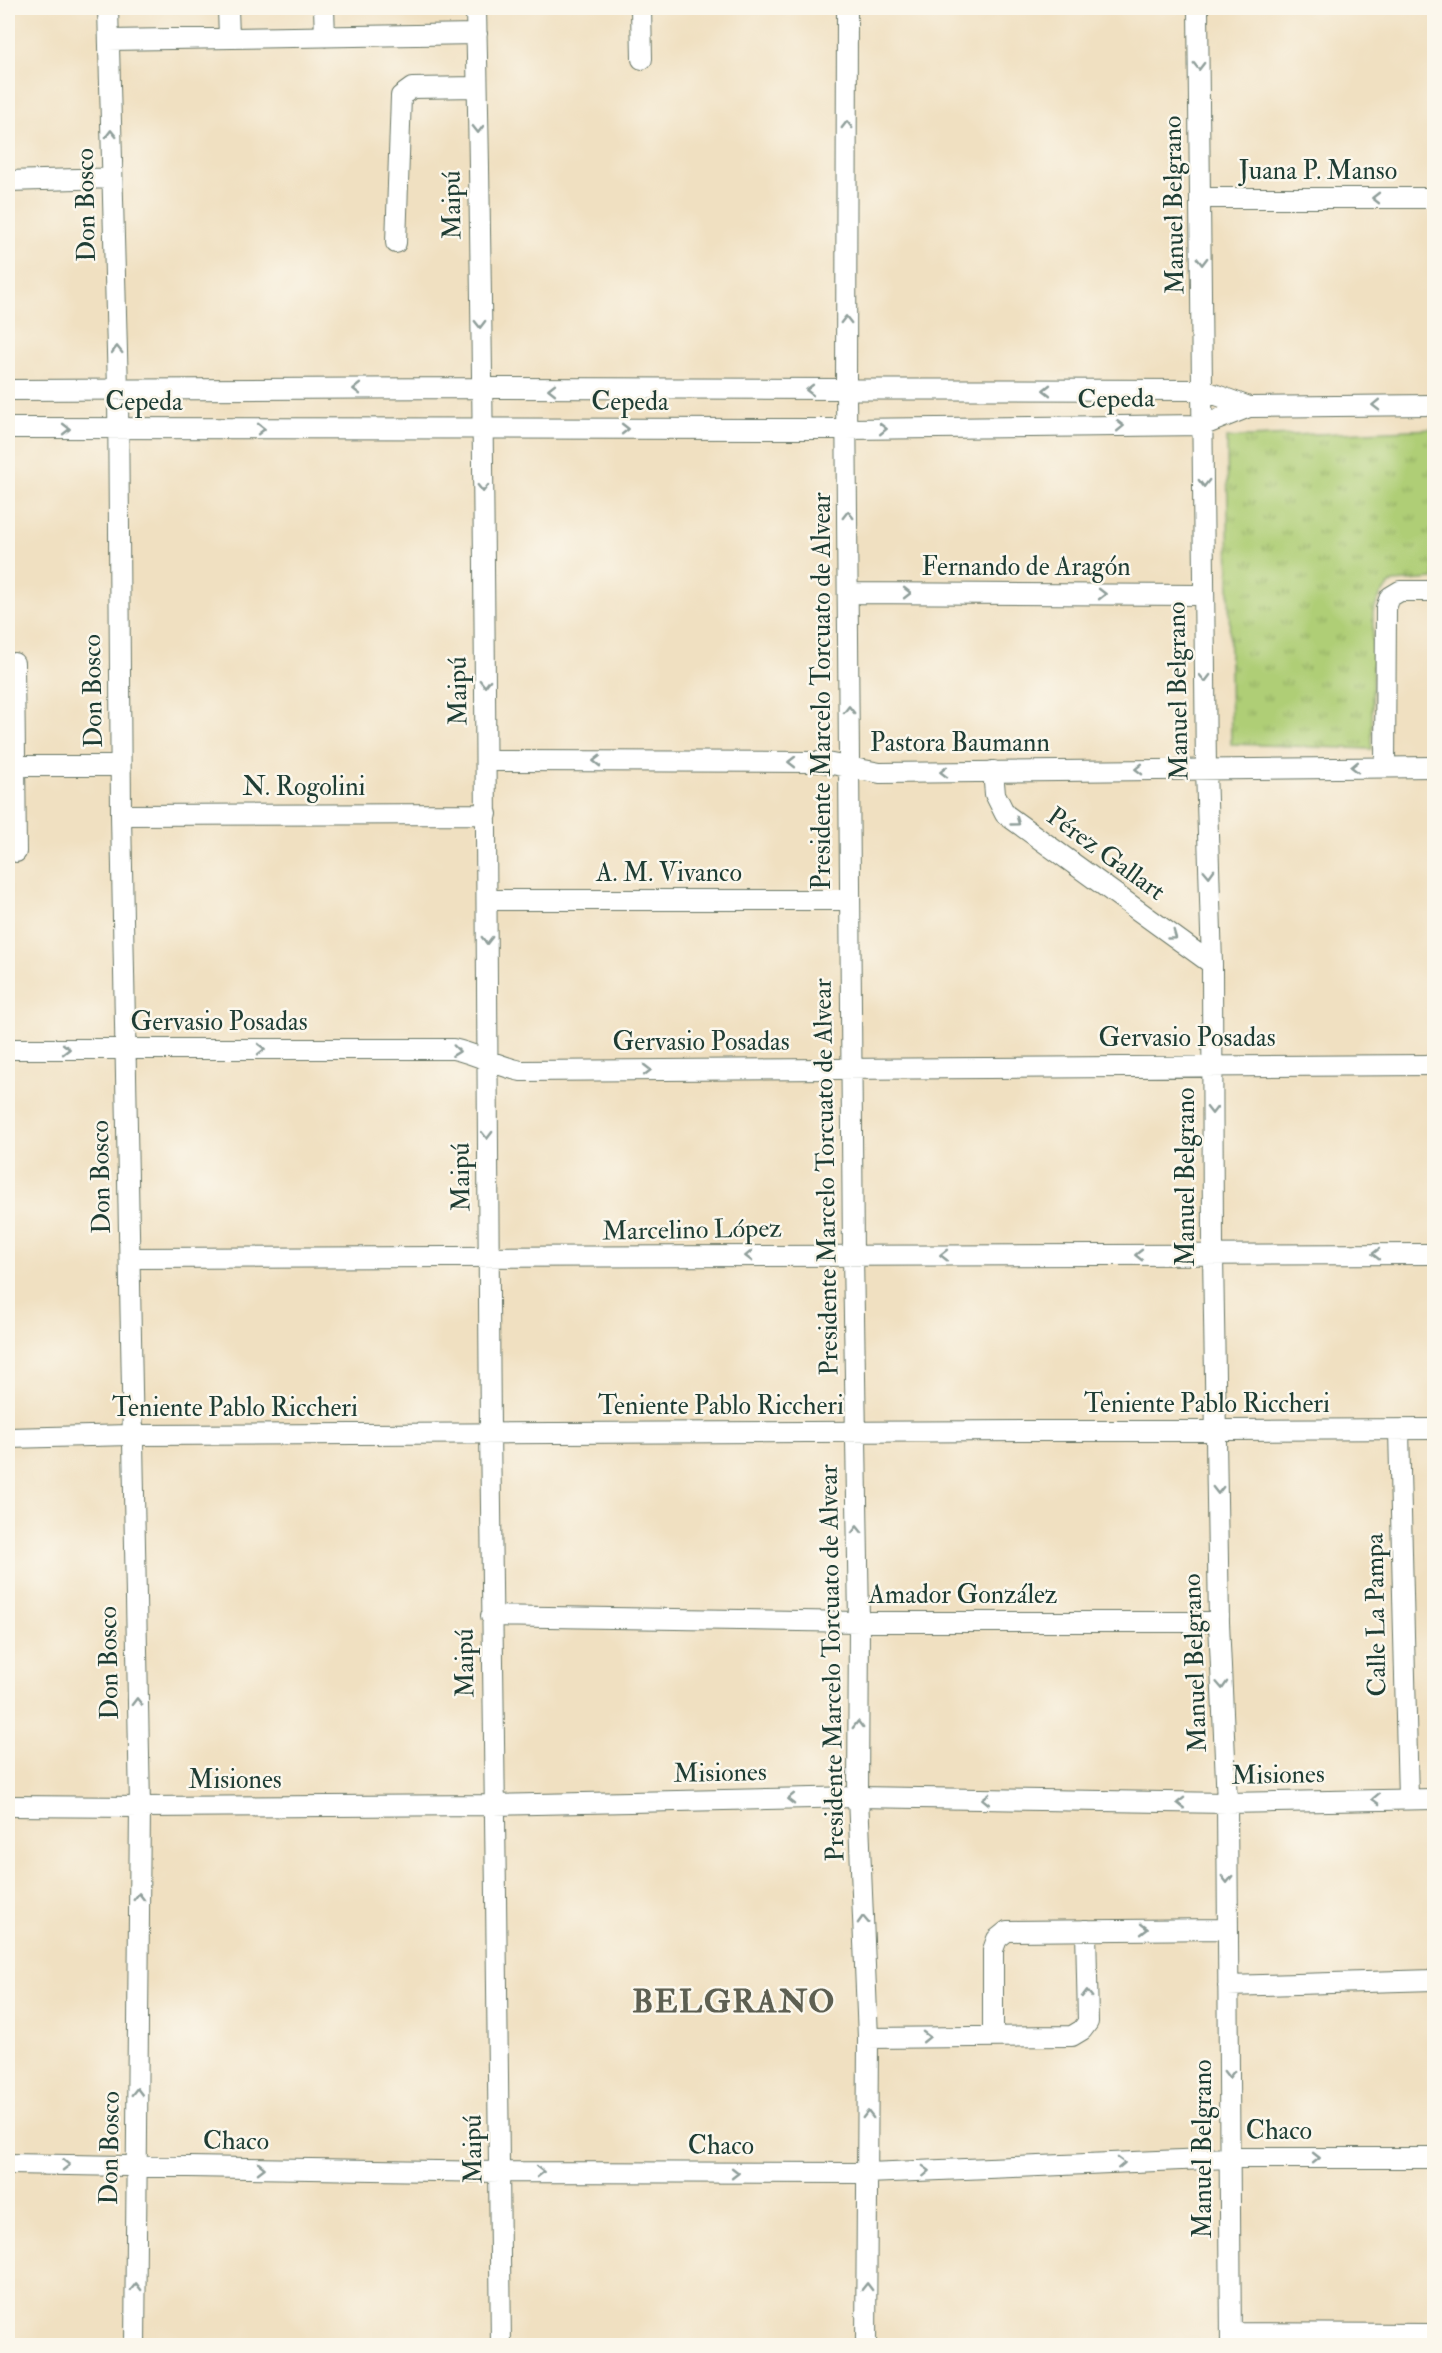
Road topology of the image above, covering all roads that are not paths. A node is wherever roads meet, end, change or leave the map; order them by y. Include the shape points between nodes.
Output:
1 (108, 8) edge
2 (228, 8) edge
3 (324, 8) edge
4 (476, 8) edge
5 (488, 8) edge
6 (641, 8) edge
7 (847, 8) edge
8 (1198, 8) edge
9 (477, 34) junction
10 (325, 37) junction
11 (229, 38) junction
12 (109, 40) junction
13 (642, 58) dead end
14 (477, 87) junction
15 (112, 178) junction
16 (8, 181) edge
17 (1201, 198) junction
18 (1434, 198) edge
19 (396, 243) dead end
20 (481, 388) junction
21 (8, 390) edge
22 (118, 390) junction
23 (1203, 390) junction
24 (846, 391) junction
25 (1434, 405) edge
26 (1249, 407) junction
27 (1204, 425) junction
28 (8, 428) edge
29 (117, 429) junction
30 (482, 429) junction
31 (848, 429) junction
32 (1434, 591) edge
33 (849, 593) junction
34 (1203, 595) junction
35 (14, 663) dead end
36 (486, 761) junction
37 (15, 766) junction
38 (120, 766) junction
39 (1385, 767) junction
40 (1434, 767) edge
41 (850, 769) junction
42 (1206, 769) junction
43 (993, 771) junction
44 (487, 814) junction
45 (121, 815) junction
46 (16, 852) dead end
47 (487, 900) junction
48 (850, 900) junction
49 (1212, 964) junction
50 (8, 1049) edge
51 (126, 1049) junction
52 (487, 1060) junction
53 (1212, 1065) junction
54 (1434, 1065) edge
55 (852, 1068) junction
56 (1434, 1254) edge
57 (853, 1255) junction
58 (1213, 1255) junction
59 (130, 1258) junction
60 (489, 1259) junction
61 (1434, 1429) edge
62 (1399, 1430) junction
63 (1217, 1431) junction
64 (490, 1433) junction
65 (856, 1433) junction
66 (131, 1434) junction
67 (8, 1438) edge
68 (491, 1616) junction
69 (859, 1622) junction
70 (1219, 1622) junction
71 (858, 1797) junction
72 (1408, 1799) junction
73 (1434, 1799) edge
74 (1227, 1803) junction
75 (493, 1805) junction
76 (8, 1806) edge
77 (140, 1807) junction
78 (1227, 1929) junction
79 (1086, 1930) junction
80 (1434, 1980) edge
81 (1228, 1986) junction
82 (993, 2036) junction
83 (868, 2038) junction
84 (1434, 2157) edge
85 (1229, 2158) junction
86 (8, 2164) edge
87 (137, 2166) junction
88 (500, 2172) junction
89 (868, 2173) junction
90 (1434, 2334) edge
91 (1231, 2339) edge
92 (135, 2346) edge
93 (501, 2346) edge
94 (866, 2346) edge

1 - 12 street, Don Bosco
2 - 11 street
3 - 10 street
4 - 5 street
4 - 9 street, Maipú
6 - 13 street
24 -> 7 street, Presidente Marcelo Torcuato de Alvear
8 -> 17 street, Manuel Belgrano
9 - 10 street
9 - 14 street, Maipú
10 - 11 street
11 - 12 street
15 -> 12 street, Don Bosco
14 - 19 street via 412,88 401,96
14 -> 20 street, Maipú
15 - 16 street
22 -> 15 street, Don Bosco
18 -> 17 street, Juana P. Manso
17 -> 23 street, Manuel Belgrano
20 -> 22 street, Cepeda
24 -> 20 street, Cepeda
20 - 30 street, Maipú
21 - 22 street, Cepeda
22 - 29 street, Don Bosco
23 -> 24 street, Cepeda
23 - 26 street, Cepeda
23 - 27 street, Manuel Belgrano
24 - 31 street, Presidente Marcelo Torcuato de Alvear
25 -> 26 street, Cepeda
26 - 27 street, Cepeda
31 -> 27 street, Cepeda
27 -> 34 street, Manuel Belgrano
28 -> 29 street, Cepeda
29 -> 30 street, Cepeda
29 - 38 street, Don Bosco
30 -> 31 street, Cepeda
30 -> 36 street, Maipú
33 -> 31 street, Presidente Marcelo Torcuato de Alvear
32 - 39 street via 1400,591 1390,597 1386,608
33 -> 34 street, Fernando de Aragón
41 -> 33 street, Presidente Marcelo Torcuato de Alvear
34 -> 42 street, Manuel Belgrano
35 - 37 street
41 -> 36 street, Pastora Baumann via 821,762
36 - 44 street, Maipú
37 - 38 street
37 - 46 street
38 - 45 street, Don Bosco
39 - 40 street, Pastora Baumann
39 -> 42 street, Pastora Baumann
43 -> 41 street, Pastora Baumann via 880,773
41 - 48 street, Presidente Marcelo Torcuato de Alvear
42 -> 43 street, Pastora Baumann
42 -> 49 street, Manuel Belgrano
43 -> 49 street, Pérez Gallart via 994,794 1005,814
44 - 45 street, N. Rogolini
44 - 47 street, Maipú
45 - 51 street, Don Bosco
47 - 48 street, A. M. Vivanco
47 -> 52 street, Maipú
48 - 55 street, Presidente Marcelo Torcuato de Alvear
49 - 53 street, Manuel Belgrano
50 -> 51 street, Gervasio Posadas
51 -> 52 street, Gervasio Posadas via 453,1049
51 - 59 street, Don Bosco
52 -> 55 street, Gervasio Posadas via 521,1071
52 -> 60 street, Maipú
53 - 54 street, Gervasio Posadas
53 - 55 street, Gervasio Posadas
53 -> 58 street, Manuel Belgrano
55 - 57 street, Presidente Marcelo Torcuato de Alvear
56 -> 58 street, Marcelino López
58 -> 57 street, Marcelino López
57 -> 60 street, Marcelino López
57 - 65 street, Presidente Marcelo Torcuato de Alvear
58 - 63 street, Manuel Belgrano
59 - 60 street, Marcelino López
59 - 66 street, Don Bosco
60 - 64 street, Maipú
61 - 62 street, Teniente Pablo Riccheri
62 - 63 street, Teniente Pablo Riccheri
62 - 72 street, Calle La Pampa
63 - 65 street, Teniente Pablo Riccheri
63 -> 70 street, Manuel Belgrano
64 - 65 street, Teniente Pablo Riccheri
64 - 66 street, Teniente Pablo Riccheri
64 - 68 street, Maipú
69 -> 65 street, Presidente Marcelo Torcuato de Alvear
66 - 67 street, Teniente Pablo Riccheri
77 -> 66 street, Don Bosco
68 - 69 street, Amador González
68 - 75 street, Maipú
69 - 70 street, Amador González
71 -> 69 street, Presidente Marcelo Torcuato de Alvear
70 -> 74 street, Manuel Belgrano
74 -> 71 street, Misiones
71 -> 75 street, Misiones
83 -> 71 street, Presidente Marcelo Torcuato de Alvear
72 - 73 street, Misiones
72 -> 74 street, Misiones
74 -> 78 street, Manuel Belgrano
75 - 77 street, Misiones
75 - 88 street, Maipú
76 - 77 street, Misiones
87 -> 77 street, Don Bosco
79 -> 78 street
78 - 81 street, Manuel Belgrano
79 - 82 street via 1007,1931 997,1939 993,1950
82 -> 79 street via 1072,2036 1082,2030 1088,2022
80 - 81 street
81 -> 85 street, Manuel Belgrano
83 -> 82 street
89 -> 83 street, Presidente Marcelo Torcuato de Alvear
85 -> 84 street, Chaco
89 -> 85 street, Chaco
85 - 91 street, Manuel Belgrano
86 -> 87 street, Chaco
87 -> 88 street, Chaco
92 -> 87 street, Don Bosco
88 -> 89 street, Chaco
88 - 93 street, Maipú
94 -> 89 street, Presidente Marcelo Torcuato de Alvear
90 - 91 street

